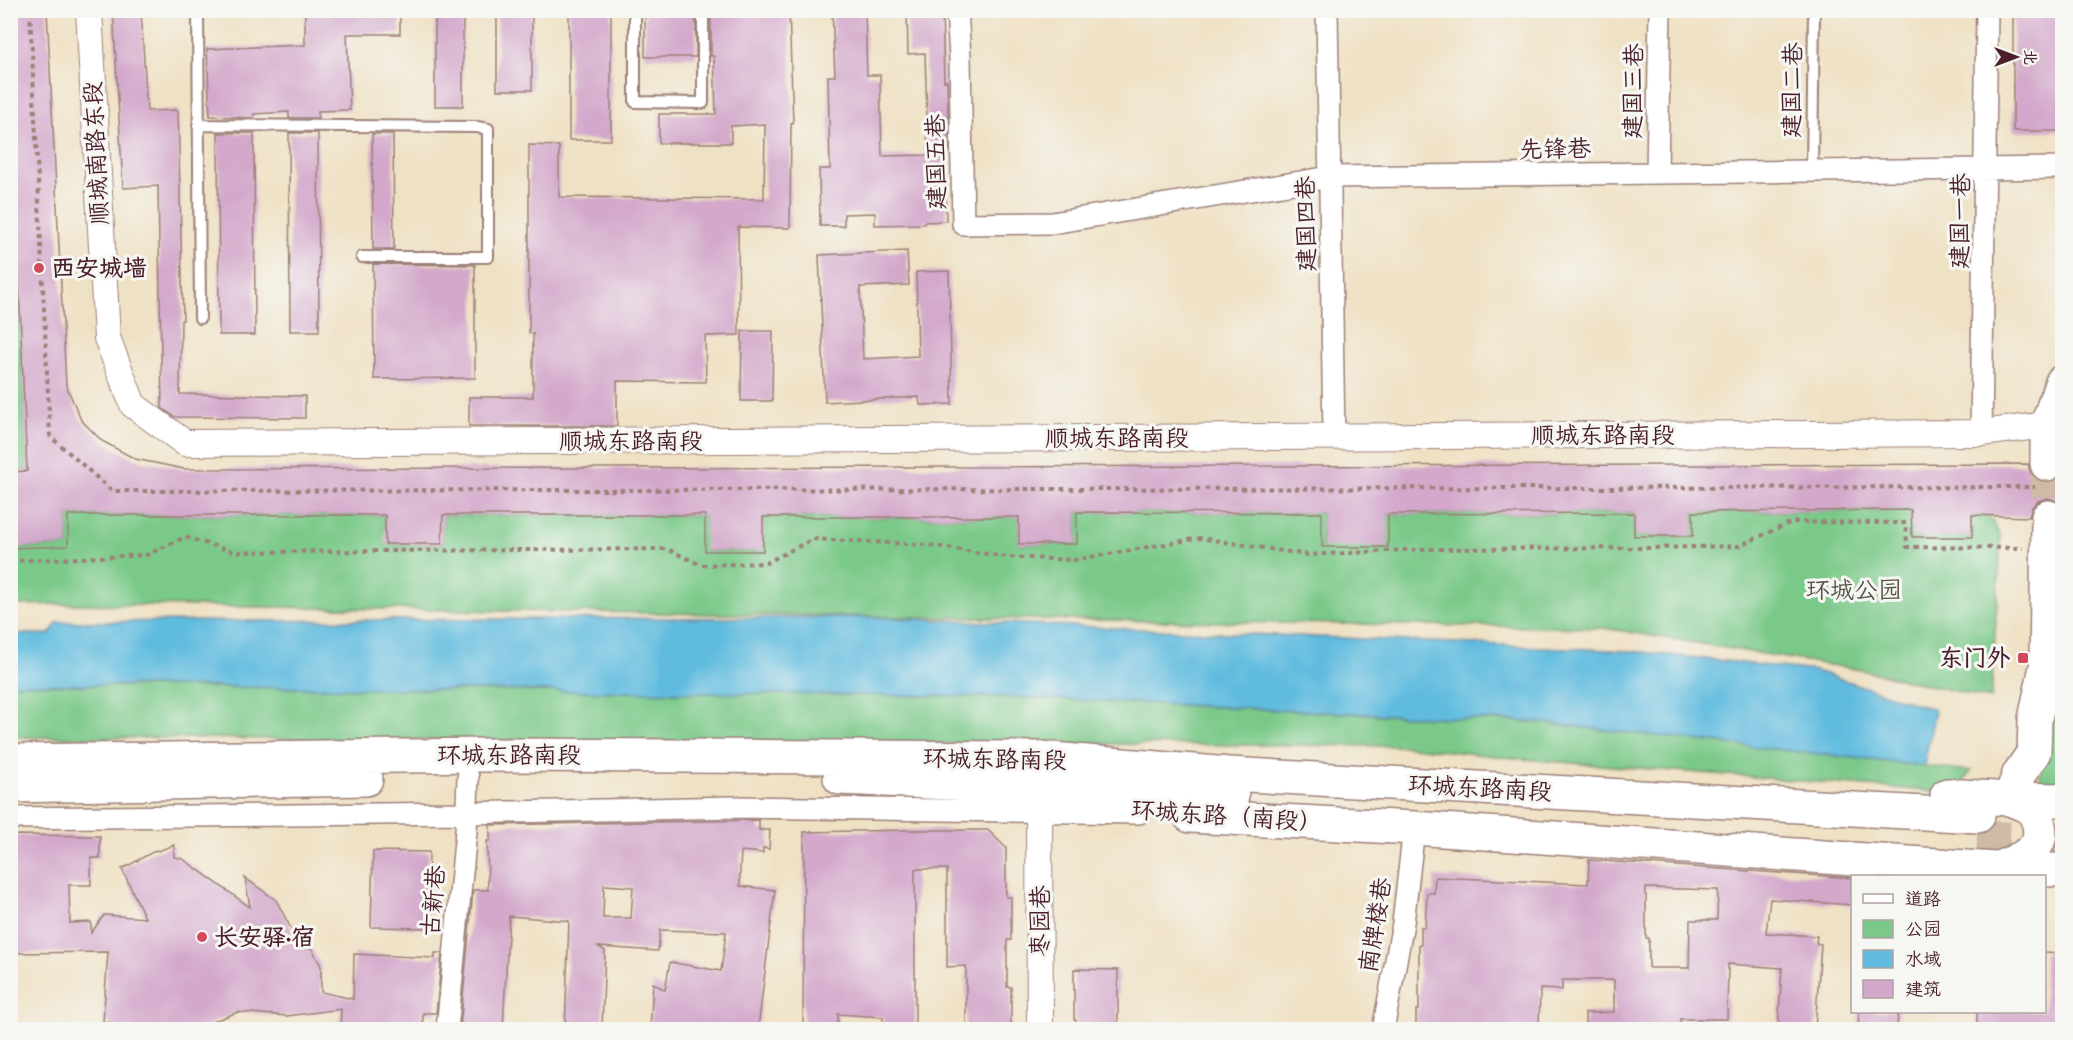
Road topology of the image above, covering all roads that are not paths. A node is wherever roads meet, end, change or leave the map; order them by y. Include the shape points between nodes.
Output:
1 (88, 10) edge
2 (198, 10) edge
3 (634, 10) edge
4 (703, 10) edge
5 (957, 10) edge
6 (1327, 10) edge
7 (1660, 10) edge
8 (1814, 10) edge
9 (1987, 10) edge
10 (198, 125) junction
11 (2062, 168) edge
12 (1987, 169) junction
13 (1812, 171) junction
14 (1657, 173) junction
15 (1330, 177) junction
16 (1052, 223) joint
17 (362, 257) dead end
18 (200, 318) dead end
19 (2062, 382) edge
20 (2047, 425) junction
21 (1981, 432) junction
22 (1334, 436) junction
23 (185, 444) joint
24 (2047, 464) tunnel mouth
25 (2047, 533) tunnel mouth
26 (2054, 676) edge
27 (10, 761) edge
28 (468, 777) junction
29 (10, 786) edge
30 (1040, 786) junction
31 (2010, 799) junction
32 (2062, 800) edge
33 (466, 813) junction
34 (10, 818) edge
35 (1978, 827) tunnel mouth
36 (1414, 828) junction
37 (1995, 869) junction
38 (2062, 870) edge
39 (447, 1029) edge
40 (1040, 1029) edge
41 (1383, 1029) edge

1 - 23 street, 顺城南路东段 via 106,338 133,405
2 - 10 lane
3 - 4 lane via 635,102 703,103
5 - 16 street, 建国五巷 via 963,224
6 - 15 street, 建国四巷
7 - 14 street, 建国三巷
8 - 13 lane, 建国二巷
9 - 12 street, 建国一巷
10 - 17 lane via 488,129 488,257
10 - 18 lane
11 - 12 street, 先锋巷
12 - 13 street, 先锋巷
12 - 21 street, 建国一巷
13 - 14 street, 先锋巷
14 - 15 street, 先锋巷
15 - 16 street, 先锋巷
15 - 22 street, 建国四巷
19 - 20 main road
20 - 21 street, 顺城东路南段
20 - 24 main road
21 - 22 street, 顺城东路南段
22 - 23 street, 顺城东路南段
25 - 26 main road
26 - 31 main road via 2035,719 2034,752 2019,774
27 - 30 main road, 环城东路南段 via 486,755
28 - 29 main road, 环城东路南段
28 - 30 main road, 环城东路南段 via 726,774
28 - 33 street, 古新巷
30 - 31 main road via 1401,761
30 - 33 street via 855,807
30 - 35 main road, 环城东路南段
30 - 36 main road, 环城东路（南段） via 1138,813
30 - 40 street, 枣园巷
31 - 32 main road
31 - 37 main road via 2032,808 2040,835 2034,850
33 - 34 street
33 - 39 street, 古新巷
36 - 37 main road, 环城东路（南段）
36 - 41 street, 南牌楼巷 via 1403,923
37 - 38 main road, 环城东路（南段）

